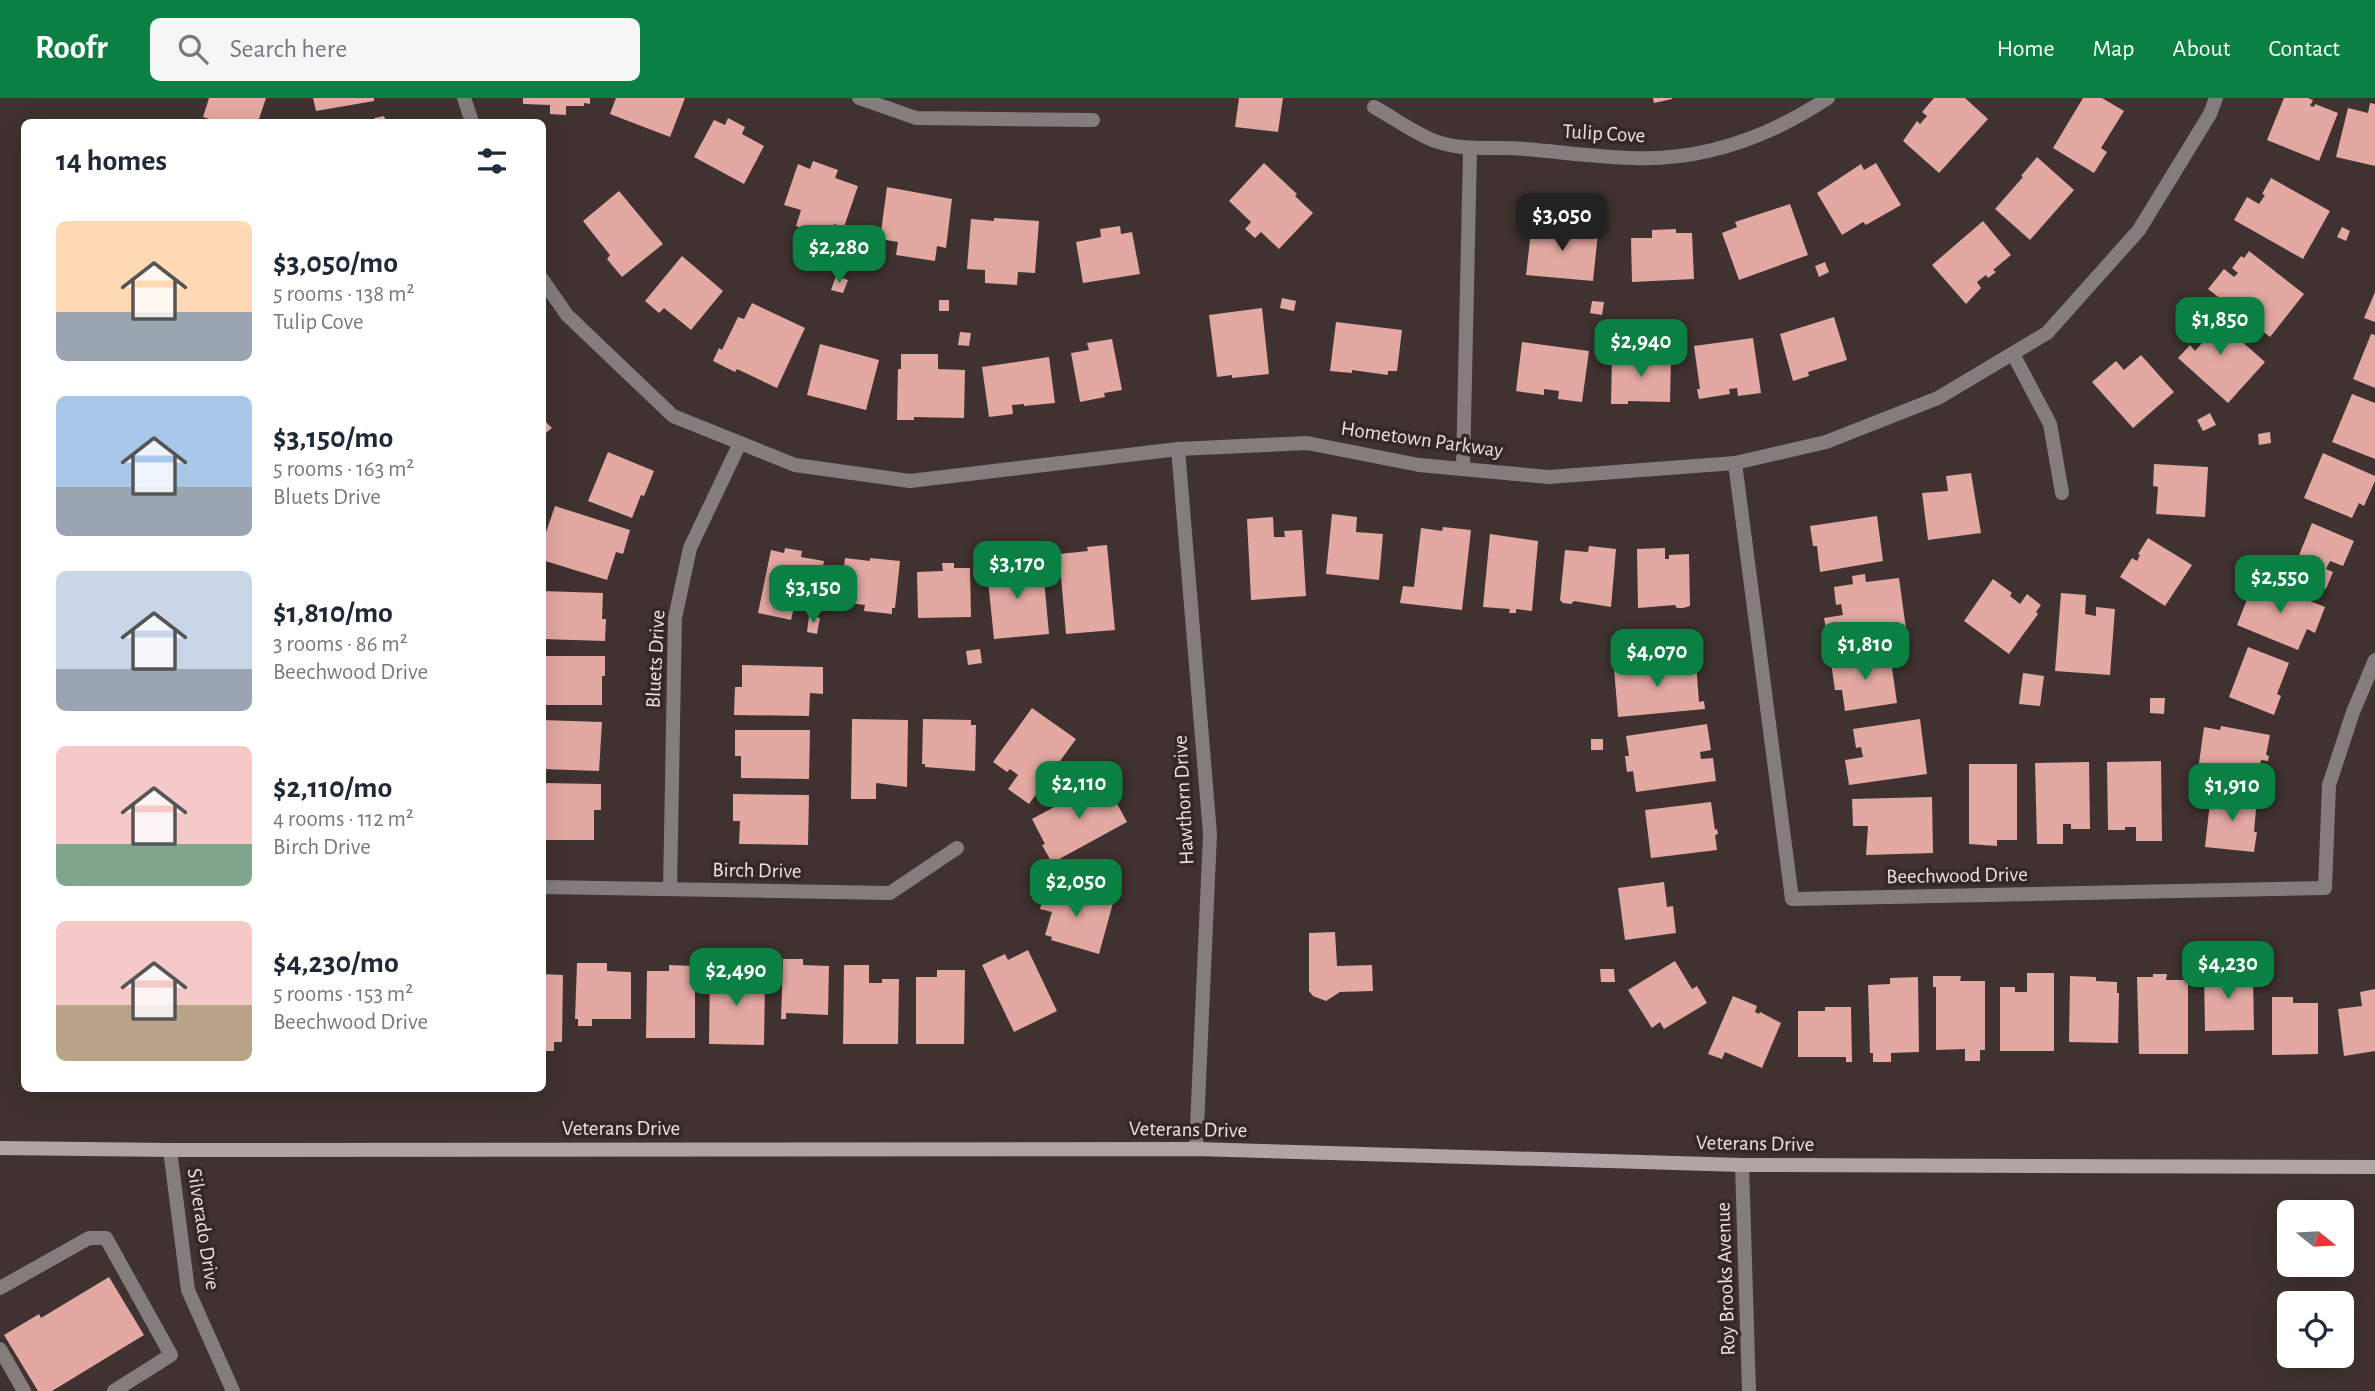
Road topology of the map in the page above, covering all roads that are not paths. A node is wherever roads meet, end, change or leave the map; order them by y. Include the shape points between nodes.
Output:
1 (464, 98) edge
2 (859, 98) edge
3 (1828, 98) edge
4 (2216, 98) edge
5 (1374, 107) dead end
6 (471, 119) edge
7 (1093, 120) dead end
8 (1470, 150) junction
9 (546, 285) edge
10 (2013, 354) junction
11 (740, 443) junction
12 (1178, 449) junction
13 (1735, 463) junction
14 (1463, 469) junction
15 (2062, 493) dead end
16 (2375, 660) edge
17 (957, 848) dead end
18 (546, 887) edge
19 (670, 889) junction
20 (0, 1147) edge
21 (1196, 1149) junction
22 (170, 1150) junction
23 (1742, 1165) junction
24 (2375, 1167) edge
25 (0, 1288) edge
26 (0, 1349) edge
27 (24, 1391) edge
28 (114, 1391) edge
29 (233, 1391) edge
30 (1749, 1391) edge

1 - 6 street
2 - 7 street via 916,118
3 - 8 street, Tulip Cove via 1764,135 1708,151 1634,158 1502,147
4 - 10 street, Hometown Parkway via 2139,230 2047,333
5 - 8 street, Tulip Cove via 1434,141
8 - 14 street
9 - 11 street, Hometown Parkway via 567,315 673,416
10 - 13 street, Hometown Parkway via 1913,408 1826,442
10 - 15 street via 2050,424
11 - 12 street, Hometown Parkway via 795,466 910,481
11 - 19 street, Bluets Drive via 690,548 675,618
12 - 14 street, Hometown Parkway via 1307,443
12 - 21 street, Hawthorn Drive via 1210,834
13 - 14 street, Hometown Parkway via 1549,477
13 - 16 street, Beechwood Drive via 1793,899 2325,888 2329,785
17 - 19 street, Birch Drive via 890,893
18 - 19 street, Birch Drive
20 - 22 main road, Veterans Drive
21 - 22 main road, Veterans Drive
21 - 23 main road, Veterans Drive
22 - 29 street, Silverado Drive via 188,1290
23 - 24 main road, Veterans Drive
23 - 30 street, Roy Brooks Avenue
25 - 28 street via 89,1238 106,1238 171,1354
26 - 27 street

